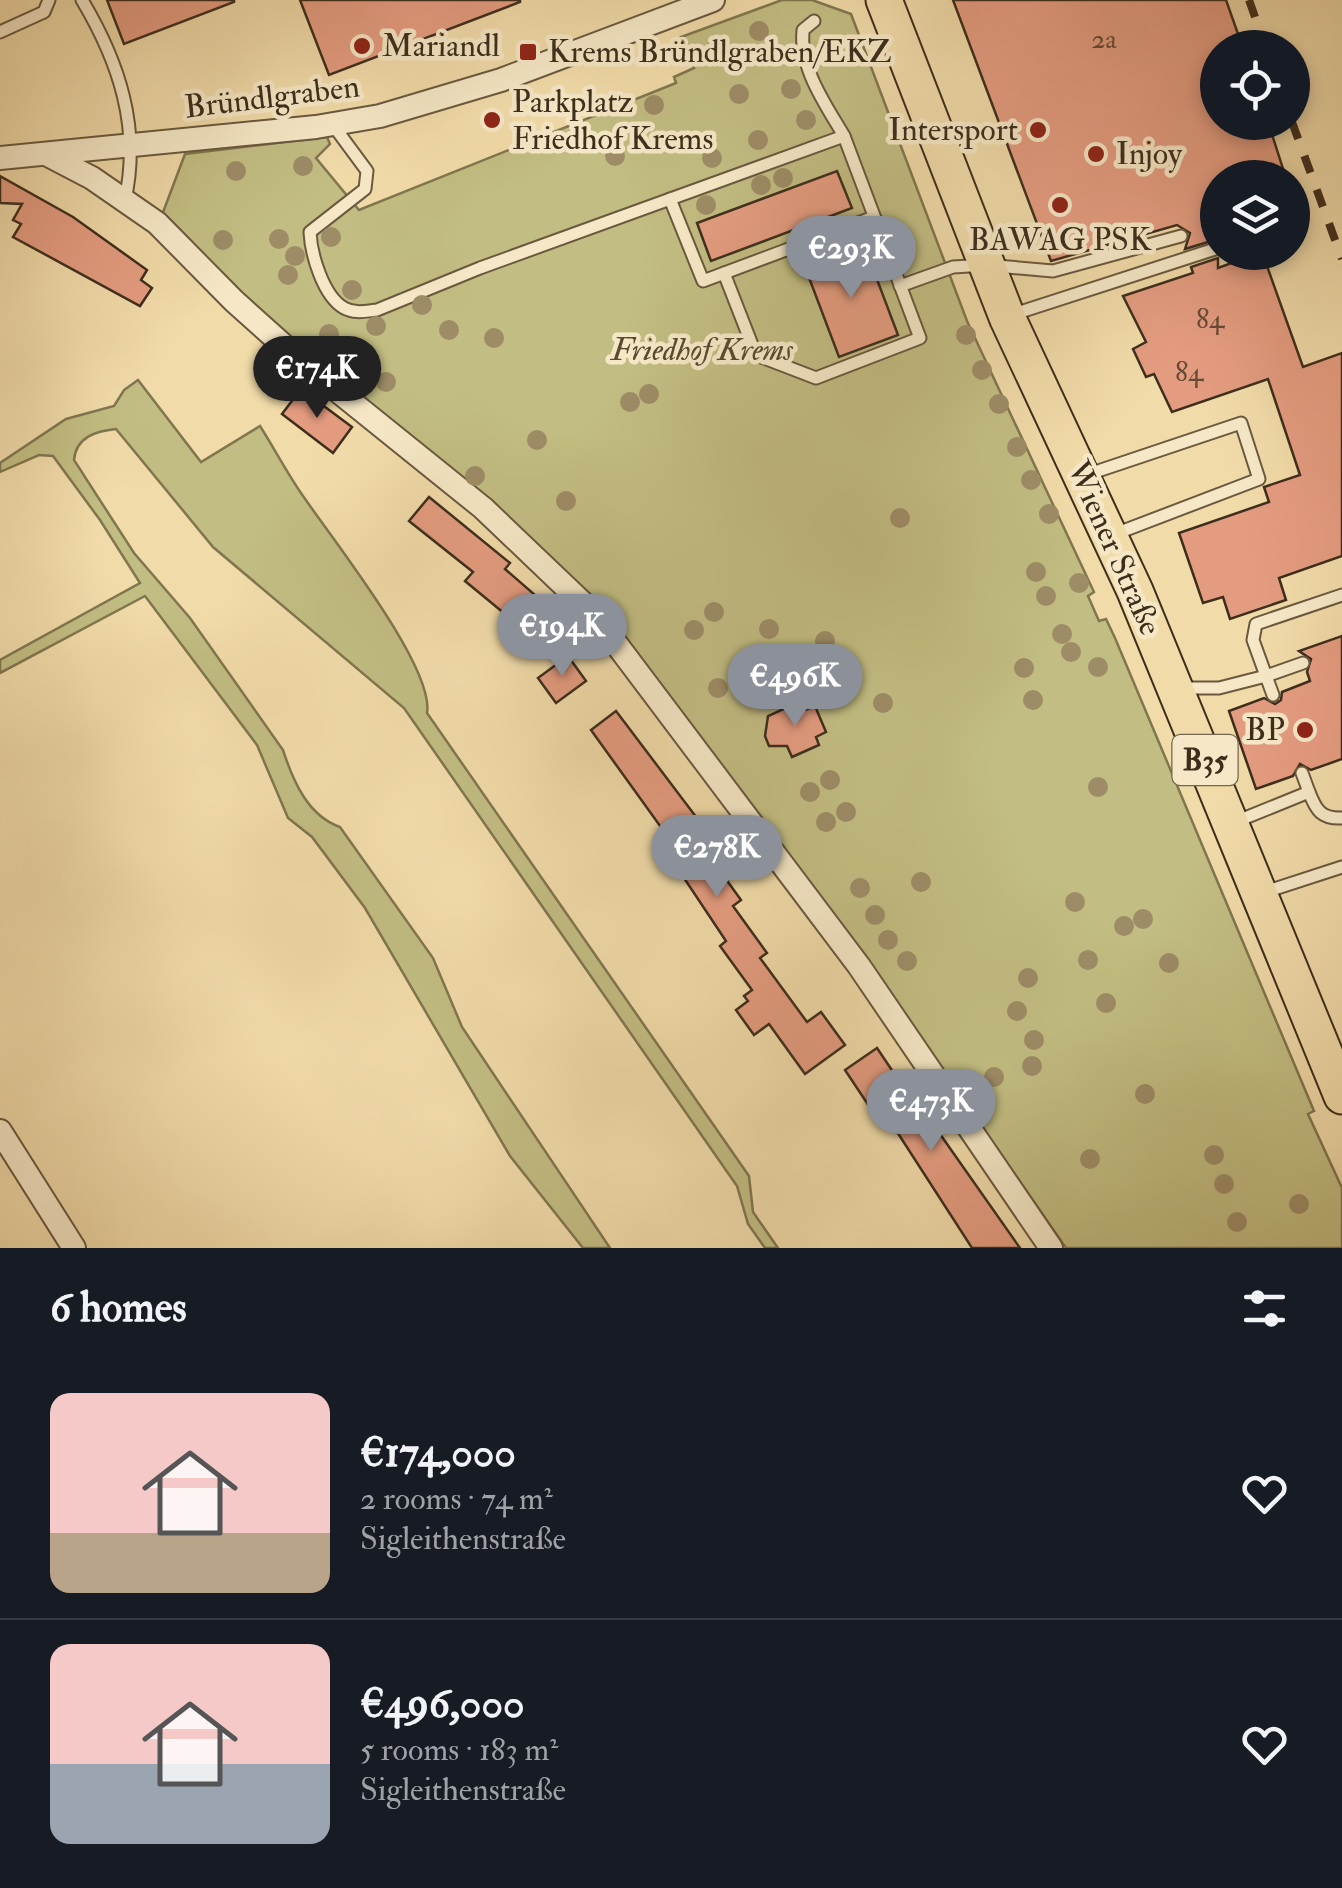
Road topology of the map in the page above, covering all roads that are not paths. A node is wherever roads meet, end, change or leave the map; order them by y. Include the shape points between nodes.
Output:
1 (49, 0) edge
2 (82, 0) edge
3 (714, 0) edge
4 (884, 0) edge
5 (814, 21) dead end
6 (0, 32) edge
7 (333, 125) junction
8 (844, 136) junction
9 (131, 147) junction
10 (46, 154) junction
11 (0, 158) edge
12 (670, 199) junction
13 (125, 200) junction
14 (874, 216) junction
15 (1181, 236) dead end
16 (1200, 254) edge
17 (986, 265) junction
18 (724, 273) junction
19 (900, 286) junction
20 (1007, 317) junction
21 (1082, 476) junction
22 (1110, 535) junction
23 (1342, 594) edge
24 (1303, 663) dead end
25 (1266, 676) junction
26 (1175, 687) junction
27 (1273, 695) dead end
28 (1302, 773) dead end
29 (1310, 792) junction
30 (1342, 818) edge
31 (1232, 823) junction
32 (1342, 867) edge
33 (1260, 894) junction
34 (1342, 1096) edge
35 (0, 1131) edge
36 (74, 1248) edge
37 (1051, 1248) edge

1 - 6 lane via 44,12
2 - 9 lane via 115,66
3 - 7 street, Bründlgraben via 501,80
4 - 17 main road, Wiener Straße / B35
5 - 8 lane via 803,30 801,47
7 - 9 street, Bründlgraben
7 - 12 lane via 367,171 365,189 317,223 311,245 329,293 360,312
8 - 12 lane
8 - 14 lane
9 - 10 street, Bründlgraben
9 - 13 lane
10 - 11 street, Bründlgraben
10 - 13 street
12 - 18 lane via 703,281
13 - 37 street via 303,364 483,508 593,613 859,966
14 - 18 lane
14 - 19 lane
15 - 17 lane via 1053,271
16 - 20 lane
17 - 19 lane via 953,267
17 - 20 main road, Wiener Straße / B35
18 - 19 lane via 756,355 816,378 920,338
20 - 21 main road, Wiener Straße / B35
21 - 22 main road, Wiener Straße / B35
21 - 22 lane via 1241,422 1259,479
22 - 26 main road, Wiener Straße / B35
23 - 25 lane via 1256,624 1253,640
24 - 25 lane
25 - 26 lane via 1219,688
25 - 27 lane
26 - 31 main road, Wiener Straße / B35
28 - 29 lane
29 - 30 lane via 1316,810
29 - 31 lane
31 - 33 main road, Wiener Straße / B35
32 - 33 lane
33 - 34 main road, Wiener Straße / B35
35 - 36 street

